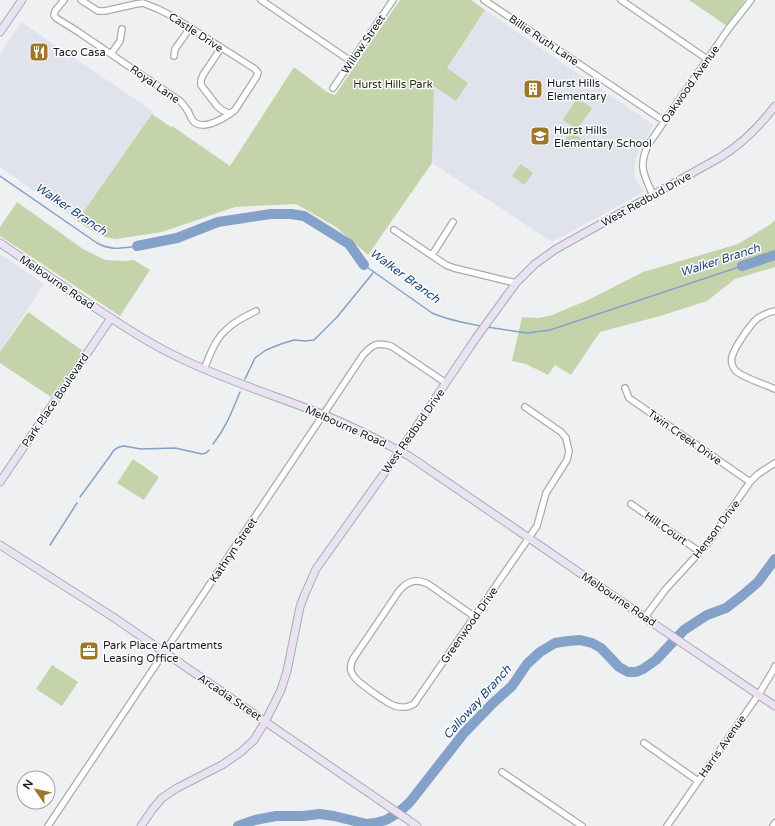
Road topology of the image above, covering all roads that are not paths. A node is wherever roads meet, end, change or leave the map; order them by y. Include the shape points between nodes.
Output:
1 (22, 0) edge
2 (64, 0) edge
3 (81, 0) edge
4 (261, 0) edge
5 (393, 0) edge
6 (484, 0) edge
7 (621, 0) edge
8 (751, 0) edge
9 (122, 28) dead end
10 (190, 28) junction
11 (0, 32) edge
12 (221, 48) junction
13 (111, 54) junction
14 (174, 56) dead end
15 (707, 59) junction
16 (352, 62) junction
17 (258, 76) joint
18 (333, 88) dead end
19 (775, 106) edge
20 (230, 114) junction
21 (664, 121) junction
22 (653, 195) junction
23 (453, 222) dead end
24 (394, 230) dead end
25 (0, 243) edge
26 (432, 255) junction
27 (516, 283) junction
28 (256, 311) dead end
29 (775, 311) edge
30 (110, 318) junction
31 (204, 370) junction
32 (446, 383) junction
33 (625, 388) dead end
34 (775, 389) edge
35 (525, 407) dead end
36 (323, 415) junction
37 (400, 451) junction
38 (775, 463) edge
39 (0, 482) edge
40 (750, 482) junction
41 (631, 504) dead end
42 (528, 537) junction
43 (0, 545) edge
44 (700, 552) junction
45 (475, 617) junction
46 (645, 617) junction
47 (164, 652) junction
48 (775, 666) edge
49 (758, 694) junction
50 (775, 706) edge
51 (266, 722) junction
52 (644, 743) dead end
53 (502, 772) dead end
54 (698, 781) junction
55 (775, 823) edge
56 (414, 824) edge
57 (48, 826) edge
58 (141, 826) edge
59 (582, 826) edge
60 (667, 826) edge
61 (773, 826) edge

1 - 11 street
2 - 13 street, Royal Lane via 55,11 56,18
3 - 10 street, Castle Drive via 101,11 143,3
4 - 16 street
5 - 16 street, Willow Street
6 - 21 street, Billie Ruth Lane
7 - 15 street
8 - 15 street, Oakwood Avenue
9 - 13 street via 120,42
10 - 12 street, Castle Drive
10 - 14 street
12 - 17 street, Castle Drive via 255,69
12 - 20 street via 201,80 217,106
13 - 20 street, Royal Lane via 180,101 197,124 216,122
15 - 21 street, Oakwood Avenue
16 - 18 street, Willow Street
17 - 20 street, Royal Lane
19 - 22 street, West Redbud Drive via 757,128 731,151
21 - 22 street, Oakwood Avenue via 644,154 642,170
22 - 27 street, West Redbud Drive via 556,249 535,264
23 - 26 street
24 - 26 street
25 - 30 street, Melbourne Road
26 - 27 street via 454,268
27 - 32 street, West Redbud Drive
28 - 31 street via 222,333
29 - 34 street via 758,318 752,324 731,358 734,370
30 - 31 street, Melbourne Road via 161,349
30 - 39 street, Park Place Boulevard
31 - 36 street, Melbourne Road
32 - 36 street, Kathryn Street via 391,346 382,343 374,345 369,348
32 - 37 street, West Redbud Drive
33 - 40 street, Twin Creek Drive via 629,398
35 - 42 street, Greenwood Drive via 561,432 566,438 569,451 567,460 546,492 537,526
36 - 37 street, Melbourne Road
36 - 47 street, Kathryn Street
37 - 42 street, Melbourne Road
37 - 51 street, West Redbud Drive via 316,569 300,607 281,690
38 - 40 street, Henson Drive
40 - 44 street, Henson Drive
41 - 44 street, Hill Court
42 - 45 street, Greenwood Drive
42 - 46 street, Melbourne Road
43 - 47 street, Arcadia Street
44 - 46 street, Henson Drive via 665,590
45 - 45 street, Greenwood Drive via 424,582 415,580 399,591 355,656 351,671 357,680 385,700 395,706 408,707 414,704
46 - 49 street, Melbourne Road
47 - 51 street, Arcadia Street
47 - 57 street, Kathryn Street
48 - 49 street, Harris Avenue
49 - 50 street, Melbourne Road
49 - 54 street, Harris Avenue
51 - 56 street, Arcadia Street
51 - 58 street, West Redbud Drive via 254,740 241,752 162,798
52 - 54 street
53 - 59 street
54 - 60 street, Harris Avenue
55 - 61 street

